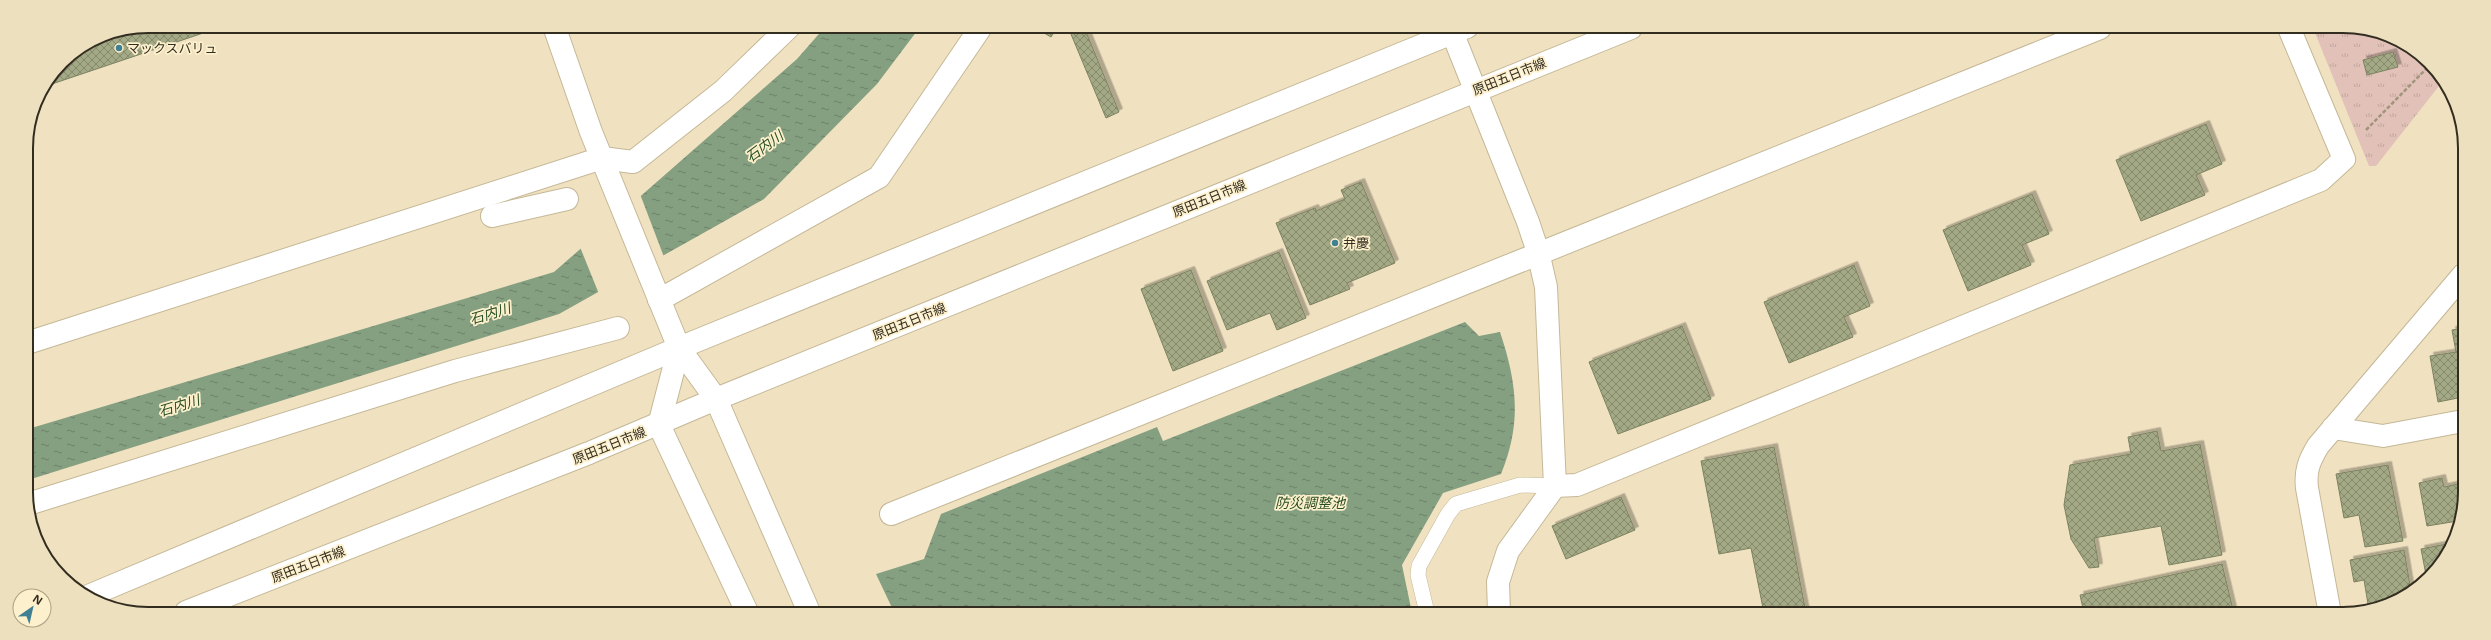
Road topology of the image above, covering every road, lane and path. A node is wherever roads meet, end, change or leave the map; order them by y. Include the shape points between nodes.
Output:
1 (557, 33) edge
2 (783, 33) edge
3 (970, 33) edge
4 (1446, 33) edge
5 (1457, 33) edge
6 (1618, 33) edge
7 (2087, 33) edge
8 (2291, 33) edge
9 (2426, 69) edge
10 (1475, 90) junction
11 (602, 158) junction
12 (2344, 159) junction
13 (567, 199) dead end
14 (492, 216) dead end
15 (1538, 252) junction
16 (2458, 281) edge
17 (656, 294) junction
18 (618, 328) dead end
19 (33, 341) edge
20 (679, 348) junction
21 (716, 399) junction
22 (2458, 422) edge
23 (659, 425) junction
24 (2333, 428) junction
25 (1555, 486) junction
26 (34, 502) edge
27 (891, 514) dead end
28 (94, 594) edge
29 (199, 607) edge
30 (745, 607) edge
31 (807, 607) edge
32 (1426, 607) edge
33 (1499, 607) edge
34 (2329, 607) edge

1 - 11 street
2 - 11 street via 723,91 633,162
3 - 17 street via 879,177
4 - 20 street
5 - 10 street
6 - 10 street, 原田五日市線
7 - 15 street
8 - 12 street
9 - 12 path via 2374,121
10 - 15 street
10 - 21 street, 原田五日市線
11 - 17 street
11 - 19 street
12 - 25 street via 2321,180 1577,485
13 - 14 street
15 - 25 street via 1546,287 1549,321
15 - 27 street
16 - 24 street
17 - 20 street
18 - 26 street via 455,371
20 - 21 street
20 - 23 street
20 - 28 street
21 - 23 street, 原田五日市線
21 - 31 street
22 - 24 street via 2383,436
23 - 29 street, 原田五日市線
23 - 30 street
24 - 34 street via 2310,459 2306,474
25 - 32 lane via 1520,485 1463,502 1452,508 1419,566 1418,575
25 - 33 street via 1508,551 1498,582

